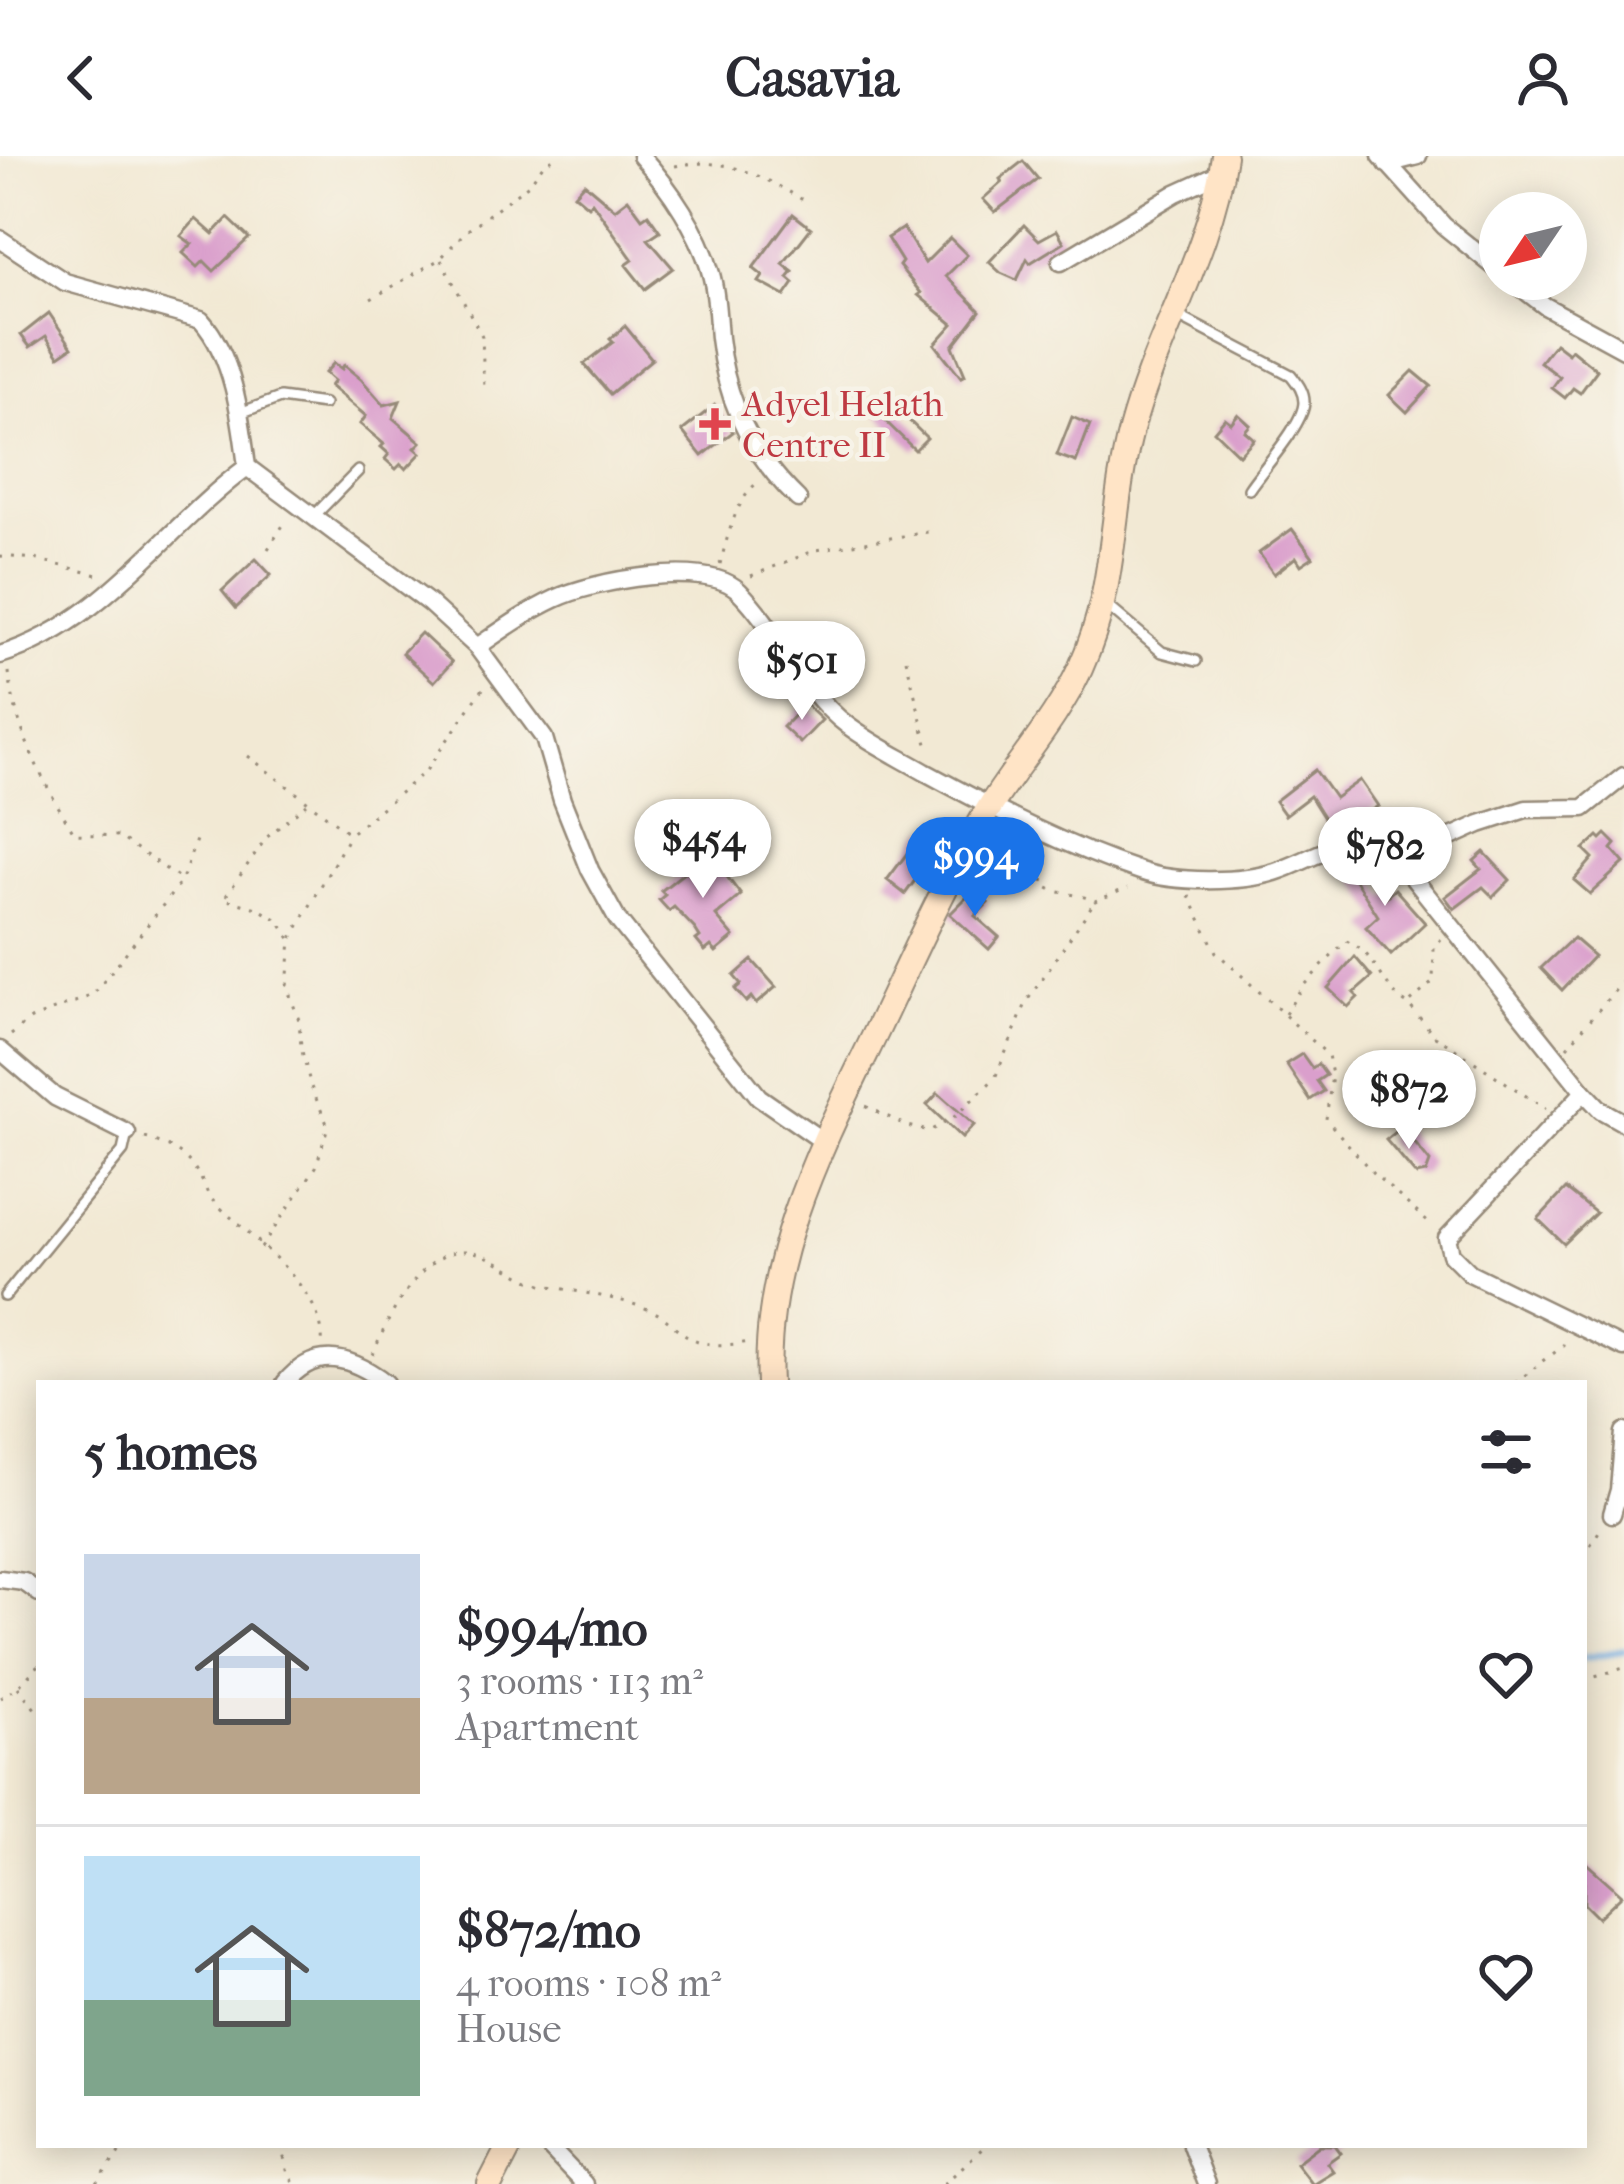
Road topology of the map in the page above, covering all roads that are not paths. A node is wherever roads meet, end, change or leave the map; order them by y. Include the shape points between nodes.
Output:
1 (641, 156) edge
2 (1418, 156) edge
3 (1384, 160) edge
4 (1223, 164) edge
5 (0, 239) edge
6 (1479, 255) edge
7 (1061, 262) dead end
8 (1537, 300) edge
9 (1176, 315) junction
10 (1624, 349) edge
11 (324, 404) dead end
12 (240, 413) junction
13 (247, 467) junction
14 (358, 471) dead end
15 (1249, 489) dead end
16 (798, 499) dead end
17 (315, 515) junction
18 (1104, 603) junction
19 (477, 646) junction
20 (4, 654) edge
21 (1196, 661) dead end
22 (1624, 776) edge
23 (990, 808) junction
24 (1394, 854) junction
25 (0, 1047) edge
26 (1584, 1092) junction
27 (1624, 1123) edge
28 (127, 1133) joint
29 (824, 1142) junction
30 (4, 1296) dead end
31 (1624, 1348) edge
32 (288, 1380) edge
33 (382, 1380) edge
34 (769, 1380) edge
35 (1624, 1432) edge
36 (1612, 1514) road end
37 (0, 1579) edge
38 (36, 1591) edge
39 (508, 2148) edge
40 (550, 2148) edge
41 (1192, 2148) edge
42 (490, 2184) edge
43 (584, 2184) edge
44 (1206, 2184) edge

1 - 16 street via 711,271 739,419 770,472
2 - 3 street
3 - 6 street
4 - 7 street
4 - 9 street
5 - 12 street via 65,282 201,320
8 - 10 street
9 - 15 lane via 1300,386 1301,416
9 - 18 street via 1132,430
11 - 12 lane via 280,398
12 - 13 street
13 - 17 street
13 - 20 street via 121,585
14 - 17 lane
17 - 19 street
18 - 21 lane via 1162,652
18 - 23 street via 1068,693
19 - 23 street via 589,586 716,577 734,586 843,722
19 - 29 street via 544,738 590,870 617,919 759,1096
22 - 24 street via 1584,808 1526,809
23 - 24 street via 1150,875 1182,880 1261,875 1352,842 1381,844
23 - 29 street
24 - 26 street
25 - 28 street via 55,1097
26 - 27 street
26 - 31 street via 1447,1238 1470,1273
28 - 30 lane via 123,1151
29 - 34 street via 774,1284
32 - 33 street via 321,1357 340,1357
35 - 36 street
37 - 38 street
39 - 42 street
40 - 43 street
41 - 44 street

